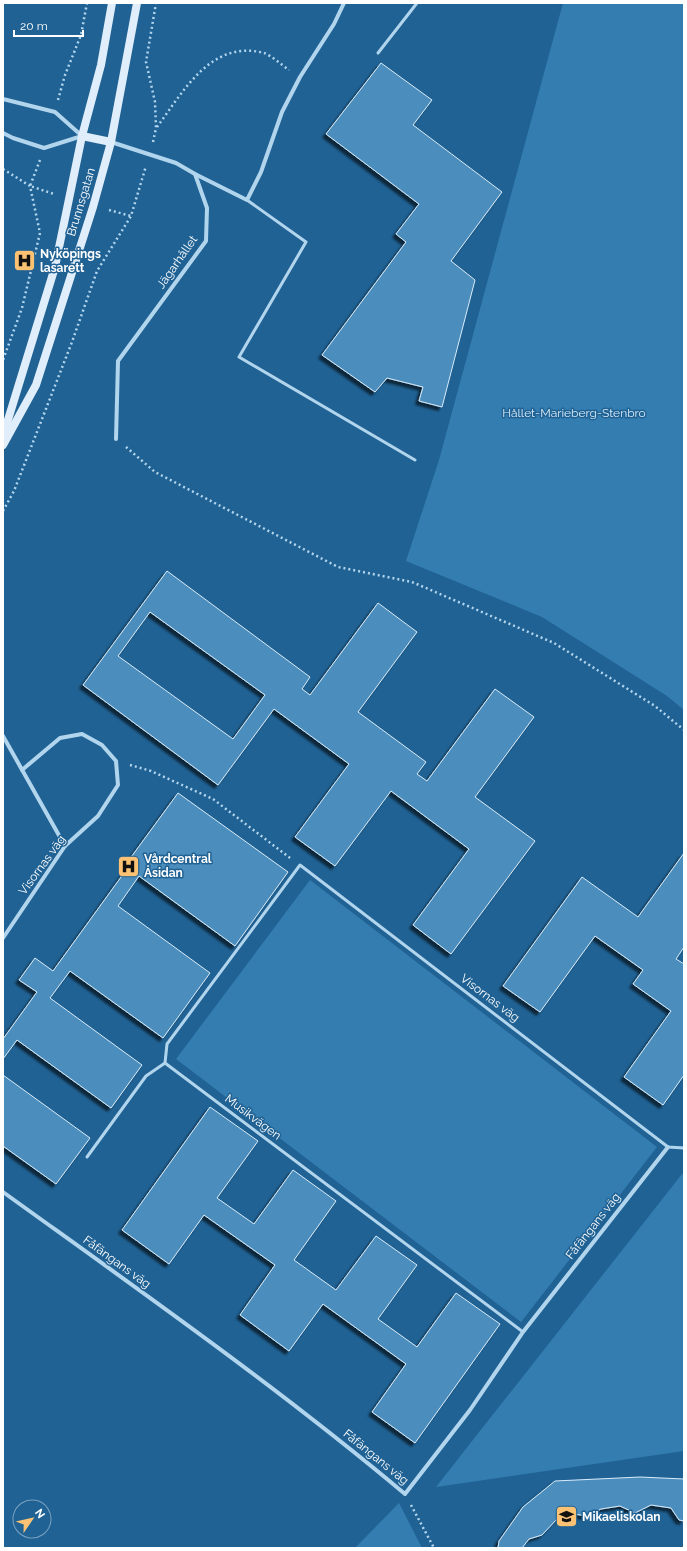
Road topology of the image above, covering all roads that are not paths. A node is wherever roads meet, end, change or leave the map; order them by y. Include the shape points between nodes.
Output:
1 (112, 3) edge
2 (138, 3) edge
3 (344, 3) edge
4 (417, 3) edge
5 (378, 53) dead end
6 (3, 100) edge
7 (3, 133) edge
8 (82, 136) junction
9 (111, 142) junction
10 (194, 174) junction
11 (247, 200) junction
12 (3, 436) edge
13 (116, 439) road end
14 (3, 445) edge
15 (415, 460) dead end
16 (3, 736) edge
17 (22, 770) junction
18 (65, 846) junction
19 (3, 938) edge
20 (165, 1063) junction
21 (668, 1147) junction
22 (684, 1148) edge
23 (87, 1157) dead end
24 (3, 1192) edge
25 (522, 1332) junction

1 - 8 main road, Brunnsgatan via 101,65
2 - 9 main road, Brunnsgatan
3 - 11 street via 282,112 261,172
4 - 5 lane
6 - 8 street via 55,112
7 - 8 street via 44,148
8 - 9 main road
8 - 12 main road, Brunnsgatan via 55,267
9 - 10 street via 176,163
9 - 14 main road, Brunnsgatan via 36,385
10 - 11 street
10 - 13 street, Jägarhållet via 207,208 206,241 118,361
11 - 15 lane via 306,242 239,357
16 - 17 street
17 - 18 street
17 - 18 street, Visornas väg via 60,738 82,734 102,745 116,761 118,785 98,816
18 - 19 street, Visornas väg
20 - 21 lane, Visornas väg via 167,1044 300,865
20 - 23 lane via 146,1076
20 - 25 lane, Musikvägen
21 - 22 lane
21 - 25 street, Fåfängans väg
24 - 25 street, Fåfängans väg via 309,1415 405,1494 470,1410

